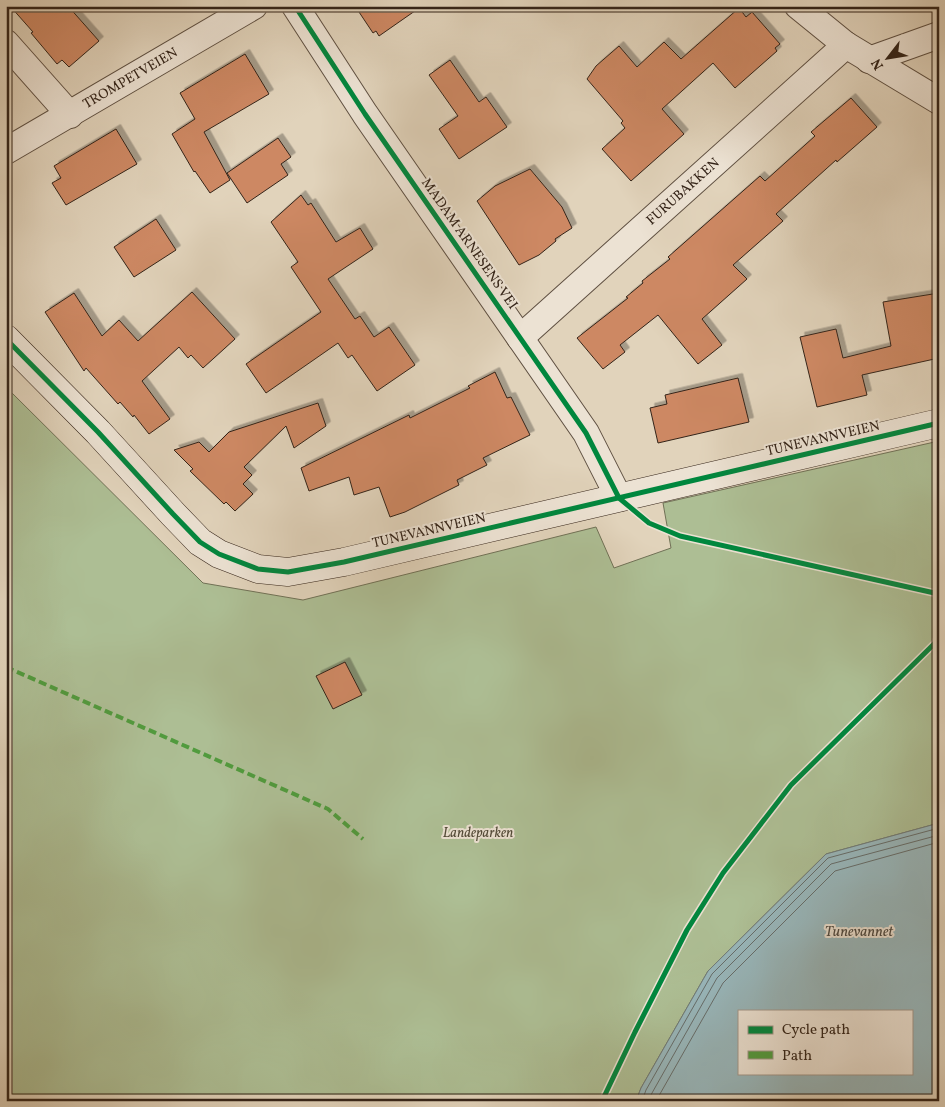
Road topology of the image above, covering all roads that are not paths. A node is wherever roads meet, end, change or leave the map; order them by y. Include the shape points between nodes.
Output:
1 (254, 6) edge
2 (295, 6) edge
3 (798, 6) edge
4 (939, 35) edge
5 (6, 43) edge
6 (846, 45) junction
7 (869, 60) junction
8 (939, 101) edge
9 (70, 115) junction
10 (6, 151) edge
11 (520, 338) junction
12 (6, 339) edge
13 (939, 423) edge
14 (619, 498) junction

1 - 9 street, TROMPETVEIEN
2 - 11 street, MADAM ARNESENS VEI via 365,114
3 - 6 street
4 - 7 street
5 - 9 street
6 - 7 street
6 - 11 street, FURUBAKKEN
7 - 8 street
9 - 10 street, TROMPETVEIEN
11 - 14 street, MADAM ARNESENS VEI via 586,433
12 - 14 street, TUNEVANNVEIEN via 200,542 218,554 258,569 288,572 344,562
13 - 14 street, TUNEVANNVEIEN

